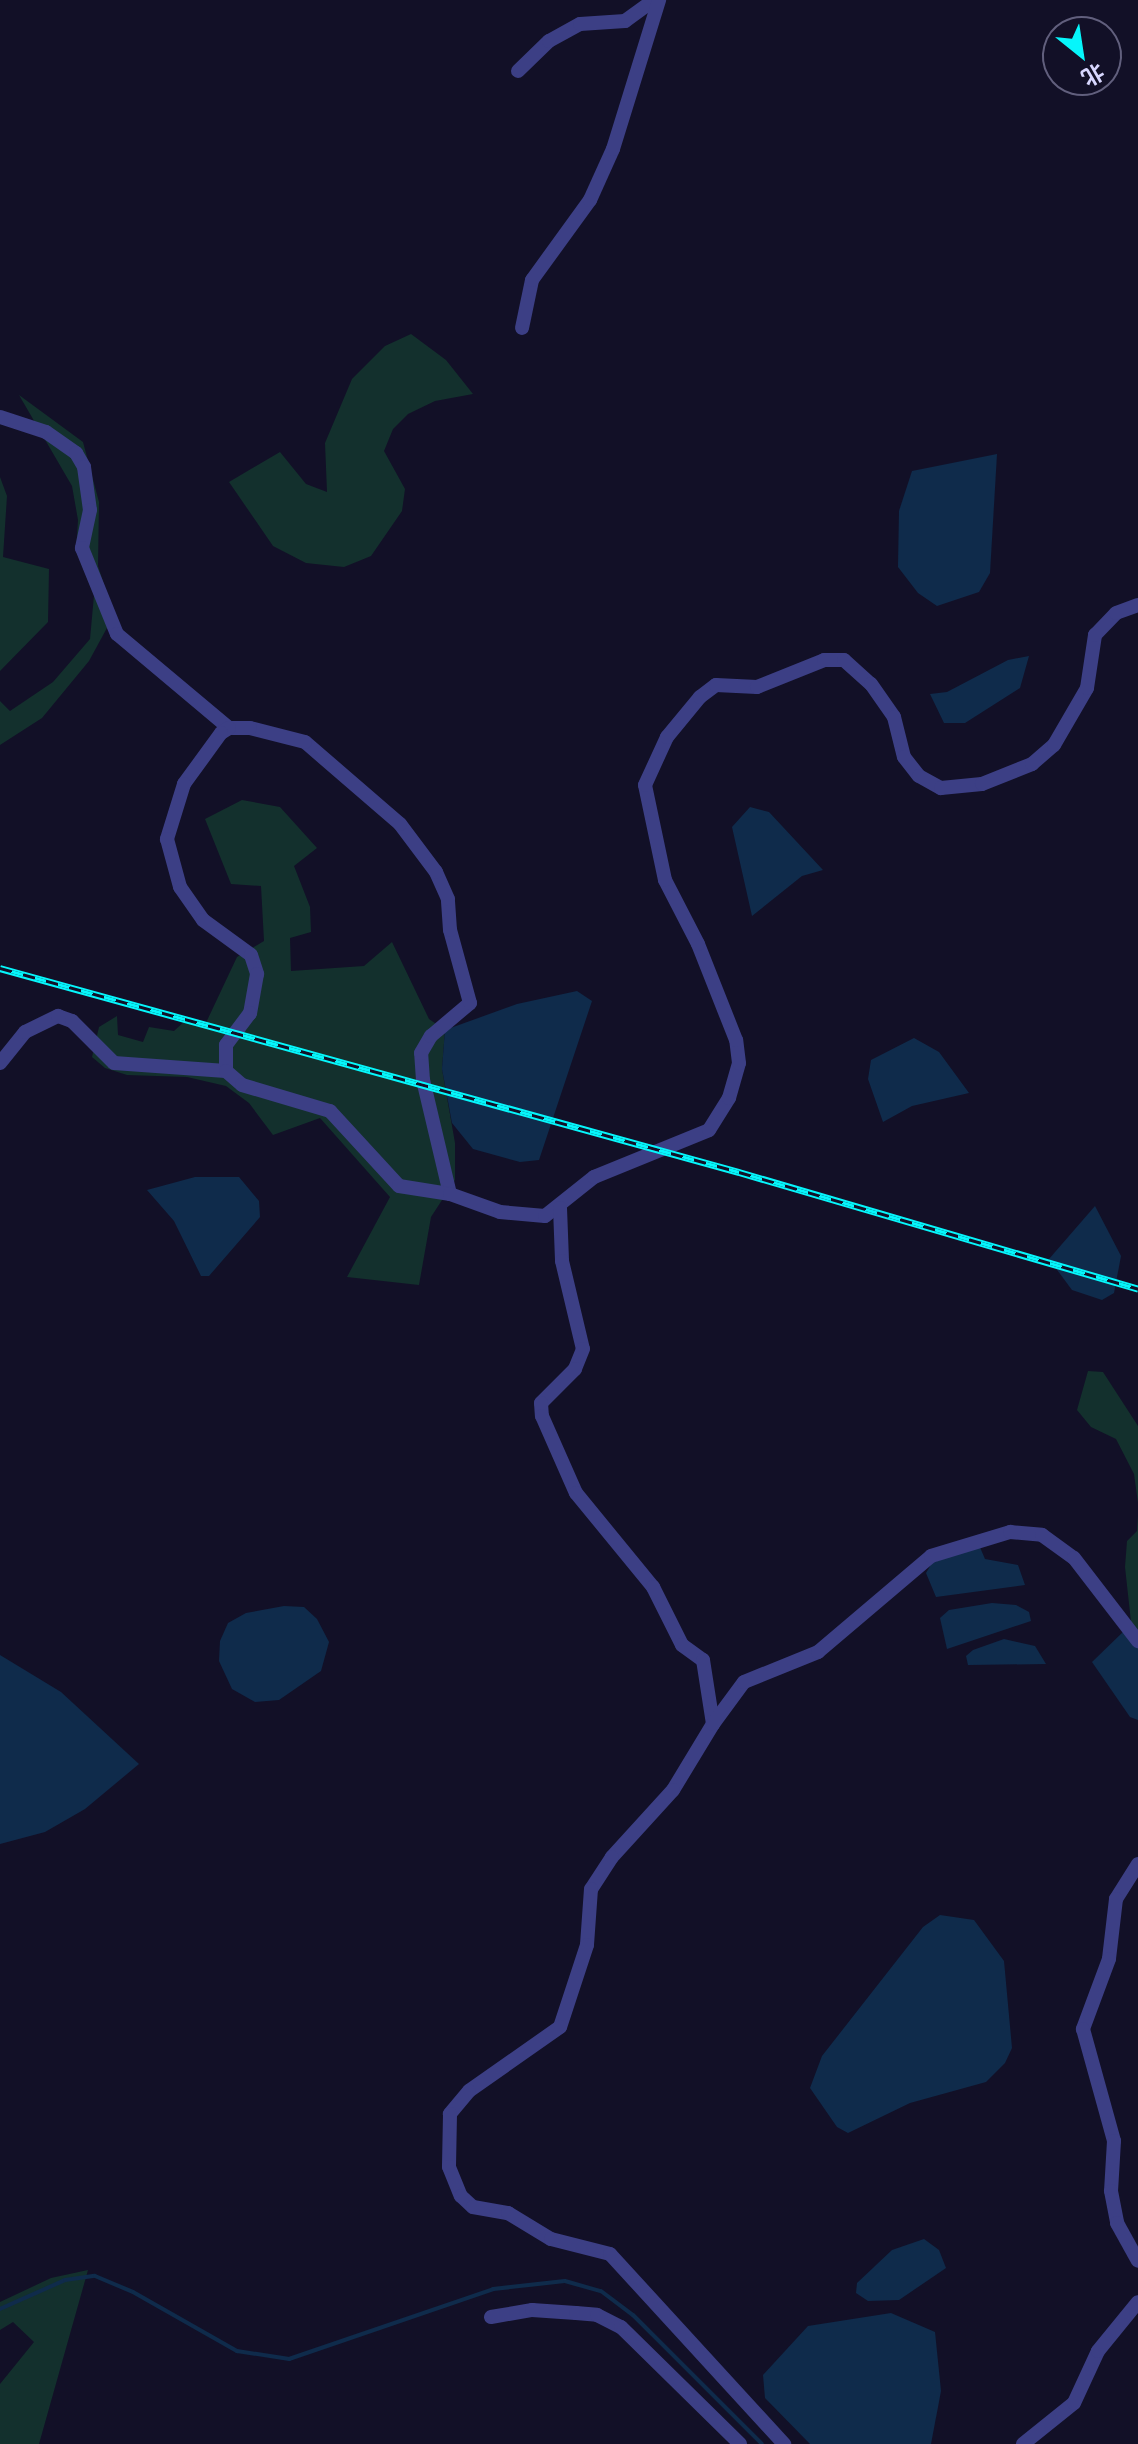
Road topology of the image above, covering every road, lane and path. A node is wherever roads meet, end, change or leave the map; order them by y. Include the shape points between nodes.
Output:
1 (656, 0) edge
2 (518, 71) dead end
3 (522, 328) dead end
4 (0, 417) edge
5 (1138, 605) edge
6 (229, 728) junction
7 (0, 1063) edge
8 (226, 1071) junction
9 (450, 1194) junction
10 (560, 1208) junction
11 (1138, 1641) edge
12 (713, 1724) junction
13 (1138, 1864) edge
14 (1138, 2261) edge
15 (1138, 2302) edge
16 (491, 2317) dead end
17 (740, 2444) edge
18 (784, 2444) edge
19 (1023, 2444) edge

1 - 2 street via 625,21 580,24 549,41
1 - 3 street via 613,149 590,200 532,280
4 - 6 street via 46,432 76,453 84,467 90,510 82,548 117,634
5 - 10 street via 1116,613 1095,635 1087,688 1054,745 1032,764 982,784 941,788 919,776 904,757 894,717 871,684 844,660 824,660 757,687 716,685 685,712 645,785 665,880 729,1013 739,1063 722,1115 709,1130 594,1177 571,1191
6 - 8 street via 196,763 167,839 180,887 203,920 251,955 257,974 250,1013 226,1045
6 - 9 street via 278,732 305,742 400,824 436,872 448,899 450,930 470,1003 431,1036 421,1053
7 - 8 street via 25,1032 58,1016 72,1021 114,1063
8 - 9 street via 242,1085 330,1111 399,1186
9 - 10 street via 500,1212 545,1216
10 - 12 street via 562,1261 583,1349 575,1369 541,1403 542,1416 576,1493 653,1587 682,1645 703,1660
11 - 12 street via 1074,1558 1042,1535 1010,1532 931,1556 818,1652 744,1682
12 - 18 street via 673,1790 612,1857 591,1889 587,1945 560,2027 463,2097 450,2114 446,2148 453,2182 473,2207 508,2213 562,2244 610,2254
13 - 14 street via 1116,1899 1109,1959 1083,2029 1114,2141 1111,2191 1117,2223
15 - 19 street via 1098,2351 1074,2403
16 - 17 street via 532,2310 576,2313 597,2315 621,2327

